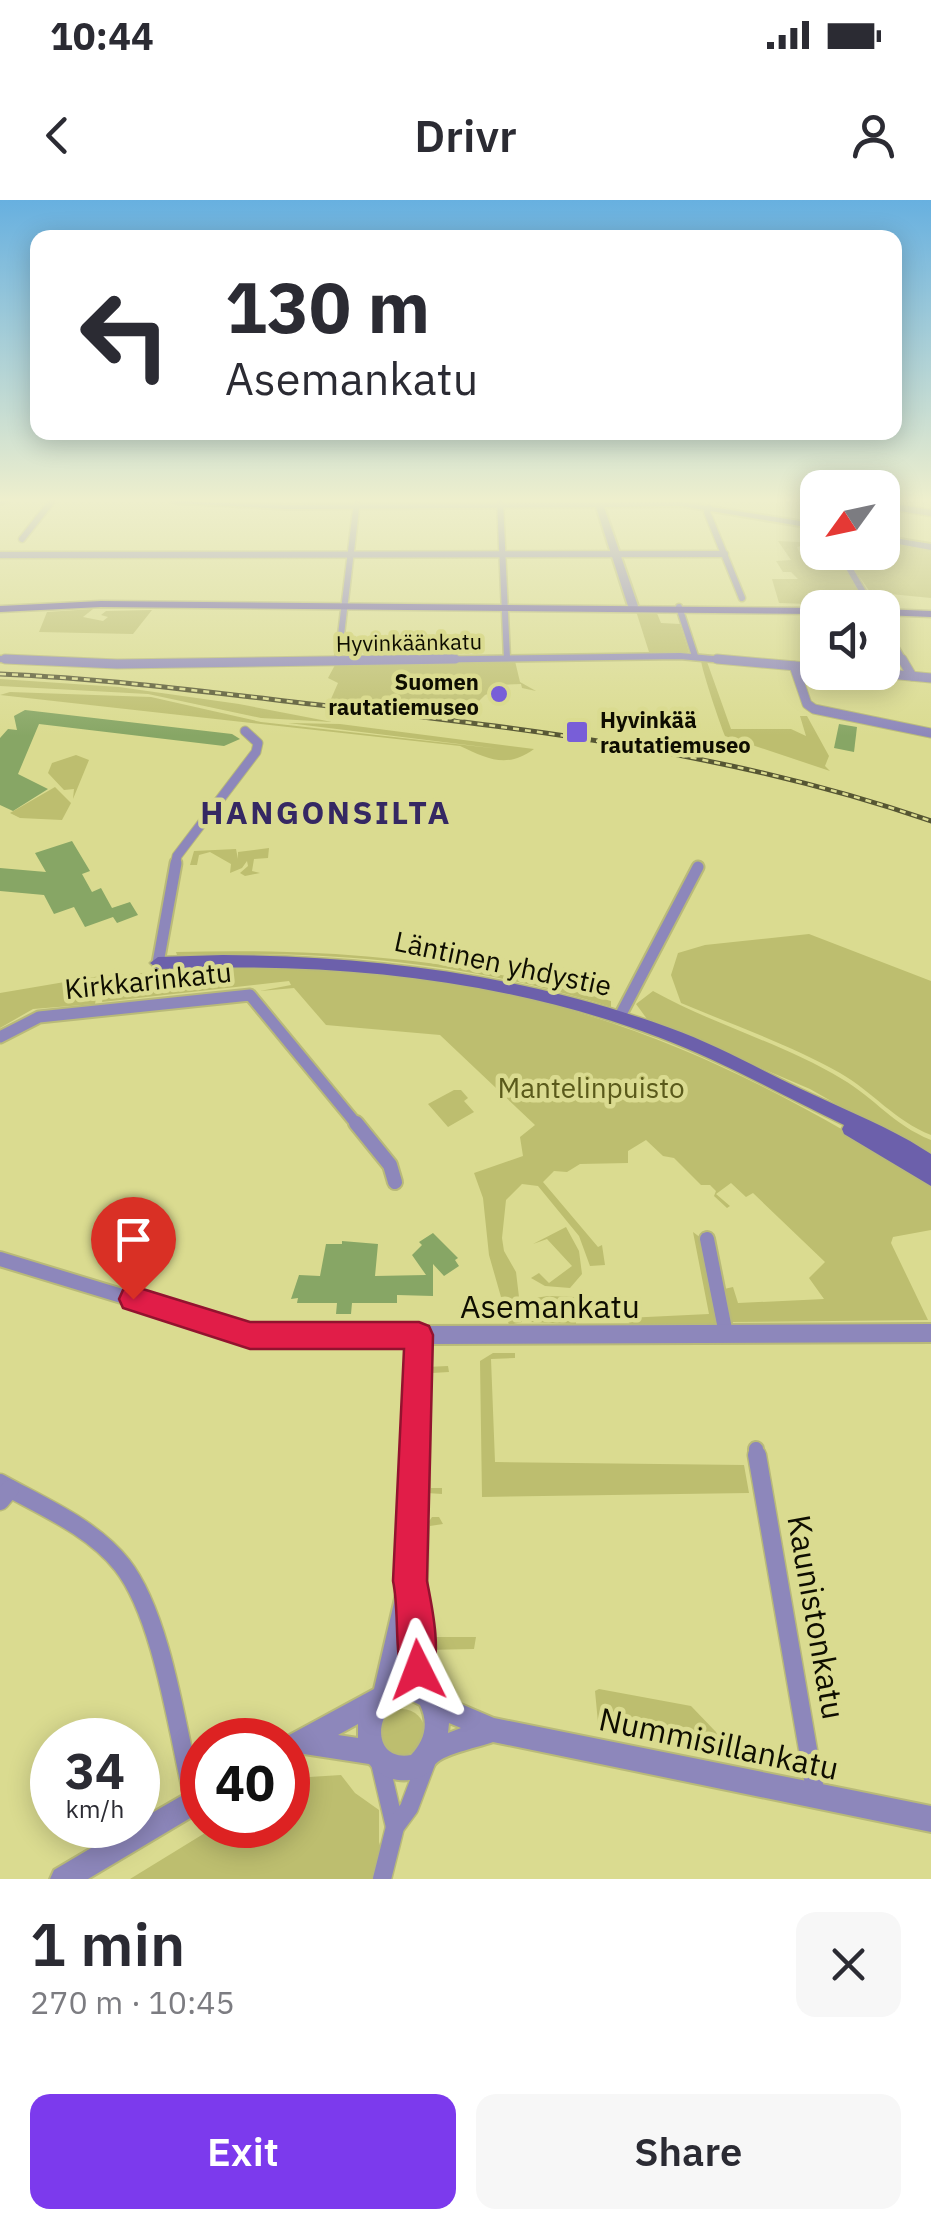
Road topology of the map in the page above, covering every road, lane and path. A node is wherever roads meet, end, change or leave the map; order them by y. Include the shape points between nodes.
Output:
1 (348, 579) edge
2 (503, 579) edge
3 (624, 579) edge
4 (735, 579) edge
5 (742, 598) dead end
6 (346, 605) junction
7 (504, 605) junction
8 (633, 606) junction
9 (679, 606) junction
10 (0, 608) edge
11 (800, 610) edge
12 (900, 613) edge
13 (931, 614) edge
14 (900, 655) edge
15 (695, 656) junction
16 (0, 658) edge
17 (507, 658) junction
18 (338, 660) junction
19 (794, 666) junction
20 (800, 666) edge
21 (900, 675) edge
22 (912, 676) junction
23 (931, 678) edge
24 (244, 731) dead end
25 (931, 733) edge
26 (698, 866) dead end
27 (158, 963) joint
28 (620, 1016) junction
29 (0, 1037) edge
30 (818, 1105) junction
31 (931, 1164) edge
32 (931, 1178) edge
33 (395, 1182) dead end
34 (706, 1239) dead end
35 (0, 1259) edge
36 (931, 1333) edge
37 (726, 1334) junction
38 (419, 1335) junction
39 (756, 1448) dead end
40 (3, 1491) edge
41 (410, 1581) junction
42 (382, 1696) junction
43 (431, 1700) junction
44 (493, 1730) junction
45 (180, 1733) edge
46 (310, 1737) edge
47 (310, 1747) edge
48 (431, 1754) junction
49 (377, 1756) junction
50 (816, 1796) junction
51 (180, 1810) edge
52 (931, 1819) edge
53 (395, 1827) junction
54 (63, 1879) edge
55 (382, 1879) edge

1 - 6 street
2 - 7 street
3 - 8 street
4 - 5 street
6 - 7 main road
6 - 10 main road
6 - 18 street
7 - 8 main road
7 - 17 street
8 - 9 main road
9 - 11 main road
9 - 15 street
12 - 13 main road
14 - 22 street
15 - 17 street, Hyvinkäänkatu
15 - 19 street, Hyvinkäänkatu
16 - 18 street, Hyvinkäänkatu via 117,664
17 - 18 street, Hyvinkäänkatu
19 - 20 street, Hyvinkäänkatu
19 - 25 street via 814,709
21 - 22 street
22 - 23 street
24 - 27 street via 258,743 256,752 177,856
26 - 28 street
27 - 28 main road, Läntinen yhdystie via 284,959 392,966
28 - 30 main road, Läntinen yhdystie
29 - 33 street, Kirkkarinkatu via 39,1016 250,995 390,1165
30 - 31 main road, Läntinen yhdystie via 878,1130
30 - 32 main road, Läntinen yhdystie
34 - 37 street
35 - 38 street, Asemankatu via 250,1335
36 - 37 street, Asemankatu
37 - 38 street, Asemankatu
38 - 41 street
39 - 50 street, Kaunistonkatu
40 - 45 street via 98,1542 125,1567 144,1602
41 - 42 street
41 - 43 street via 418,1670
42 - 43 street via 408,1686
42 - 46 street
42 - 49 street via 368,1731
43 - 44 street, Nummisillankatu
43 - 48 street via 439,1726
44 - 48 street, Nummisillankatu
44 - 50 street, Nummisillankatu
47 - 49 street
48 - 49 street via 409,1770 388,1767
48 - 53 street
49 - 53 street
50 - 52 street, Nummisillankatu
51 - 54 street
53 - 55 street

